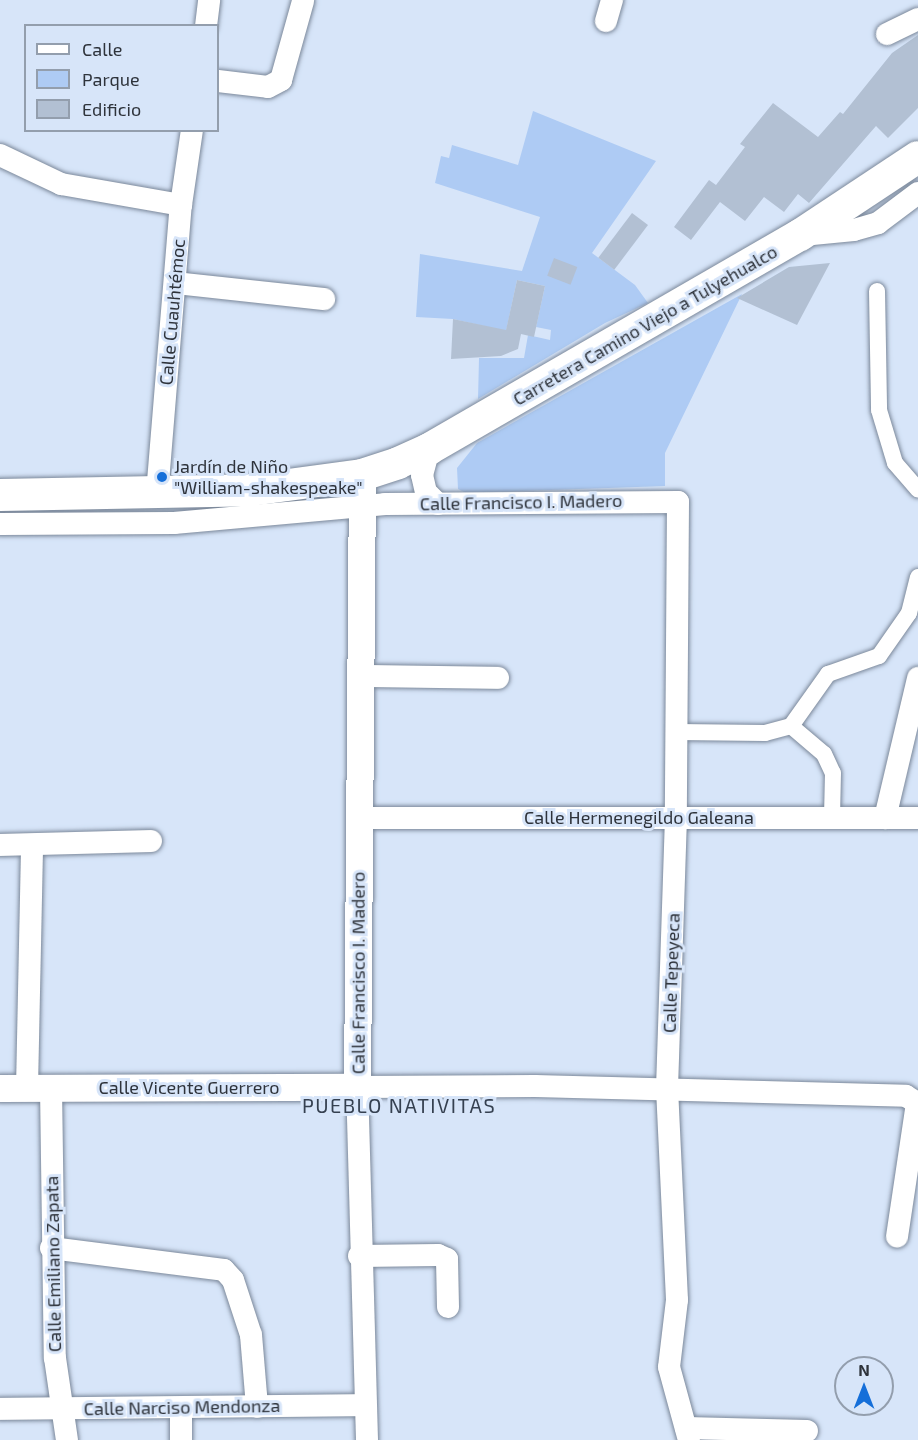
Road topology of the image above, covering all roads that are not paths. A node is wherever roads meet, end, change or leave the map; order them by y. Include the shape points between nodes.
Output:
1 (209, 0) edge
2 (303, 1) edge
3 (918, 19) edge
4 (206, 24) edge
5 (887, 34) dead end
6 (219, 81) edge
7 (192, 132) edge
8 (0, 155) edge
9 (918, 157) edge
10 (918, 193) edge
11 (181, 205) junction
12 (800, 235) junction
13 (176, 283) junction
14 (877, 291) dead end
15 (324, 299) dead end
16 (429, 449) junction
17 (918, 489) edge
18 (363, 490) junction
19 (157, 494) junction
20 (0, 495) edge
21 (678, 502) joint
22 (438, 504) junction
23 (0, 524) edge
24 (918, 577) edge
25 (913, 614) edge
26 (361, 676) junction
27 (498, 678) dead end
28 (918, 678) edge
29 (791, 726) junction
30 (677, 732) junction
31 (832, 816) junction
32 (676, 817) junction
33 (359, 818) junction
34 (885, 818) junction
35 (918, 818) edge
36 (151, 841) dead end
37 (0, 845) edge
38 (33, 847) junction
39 (357, 1087) junction
40 (0, 1088) edge
41 (39, 1088) junction
42 (667, 1088) junction
43 (914, 1101) edge
44 (905, 1224) edge
45 (51, 1248) junction
46 (359, 1256) junction
47 (448, 1307) dead end
48 (365, 1405) junction
49 (257, 1407) junction
50 (0, 1409) edge
51 (62, 1409) junction
52 (181, 1409) junction
53 (807, 1431) dead end
54 (688, 1434) edge
55 (67, 1440) edge
56 (181, 1440) edge
57 (367, 1440) edge

1 - 4 street
2 - 6 street via 281,80 268,87
3 - 5 street
7 - 11 street, Calle Cuauhtémoc
8 - 11 street via 72,187
9 - 12 main road, Carretera Camino Viejo a Tulyehualco
10 - 12 street via 878,223 854,230
11 - 13 street, Calle Cuauhtémoc
12 - 16 main road, Carretera Camino Viejo a Tulyehualco
13 - 15 street
13 - 19 street, Calle Cuauhtémoc
14 - 17 street via 879,410 895,463
16 - 18 main road, Carretera Camino Viejo a Tulyehualco
16 - 22 street via 422,475 426,492
18 - 19 main road, Carretera Camino Viejo a Tulyehualco
18 - 22 street, Calle Francisco I. Madero
18 - 23 street via 174,523
18 - 26 street, Calle Francisco I. Madero
19 - 20 main road, Carretera Camino Viejo a Tulyehualco
21 - 22 street, Calle Francisco I. Madero
21 - 30 street, Calle Tepeyeca
24 - 25 street
25 - 29 street via 879,656 828,674
26 - 27 street
26 - 33 street, Calle Francisco I. Madero
28 - 34 street
29 - 30 street via 765,733
29 - 31 street via 824,754 833,773
30 - 32 street, Calle Tepeyeca
31 - 32 street, Calle Hermenegildo Galeana
31 - 34 street, Calle Hermenegildo Galeana
32 - 33 street, Calle Hermenegildo Galeana
32 - 42 street, Calle Tepeyeca
33 - 39 street, Calle Francisco I. Madero
34 - 35 street, Calle Hermenegildo Galeana
36 - 38 street
37 - 38 street
38 - 41 street, Calle Emiliano Zapata
39 - 41 street, Calle Vicente Guerrero
39 - 42 street, Calle Vicente Guerrero
39 - 46 street, Calle Francisco I. Madero
40 - 41 street, Calle Vicente Guerrero
41 - 45 street, Calle Emiliano Zapata
42 - 43 street, Calle Vicente Guerrero
42 - 54 street, Calle Tepeyeca via 677,1300 669,1366
43 - 44 street
45 - 49 street via 224,1270 233,1280 251,1335
45 - 51 street, Calle Emiliano Zapata via 55,1358
46 - 47 street via 438,1255 447,1259
46 - 48 street, Calle Francisco I. Madero
48 - 49 street, Calle Narciso Mendonza
48 - 57 street, Calle Francisco I. Madero
49 - 52 street, Calle Narciso Mendonza
50 - 51 street, Calle Narciso Mendonza
51 - 52 street, Calle Narciso Mendonza
51 - 55 street, Calle Emiliano Zapata
52 - 56 street
53 - 54 street

